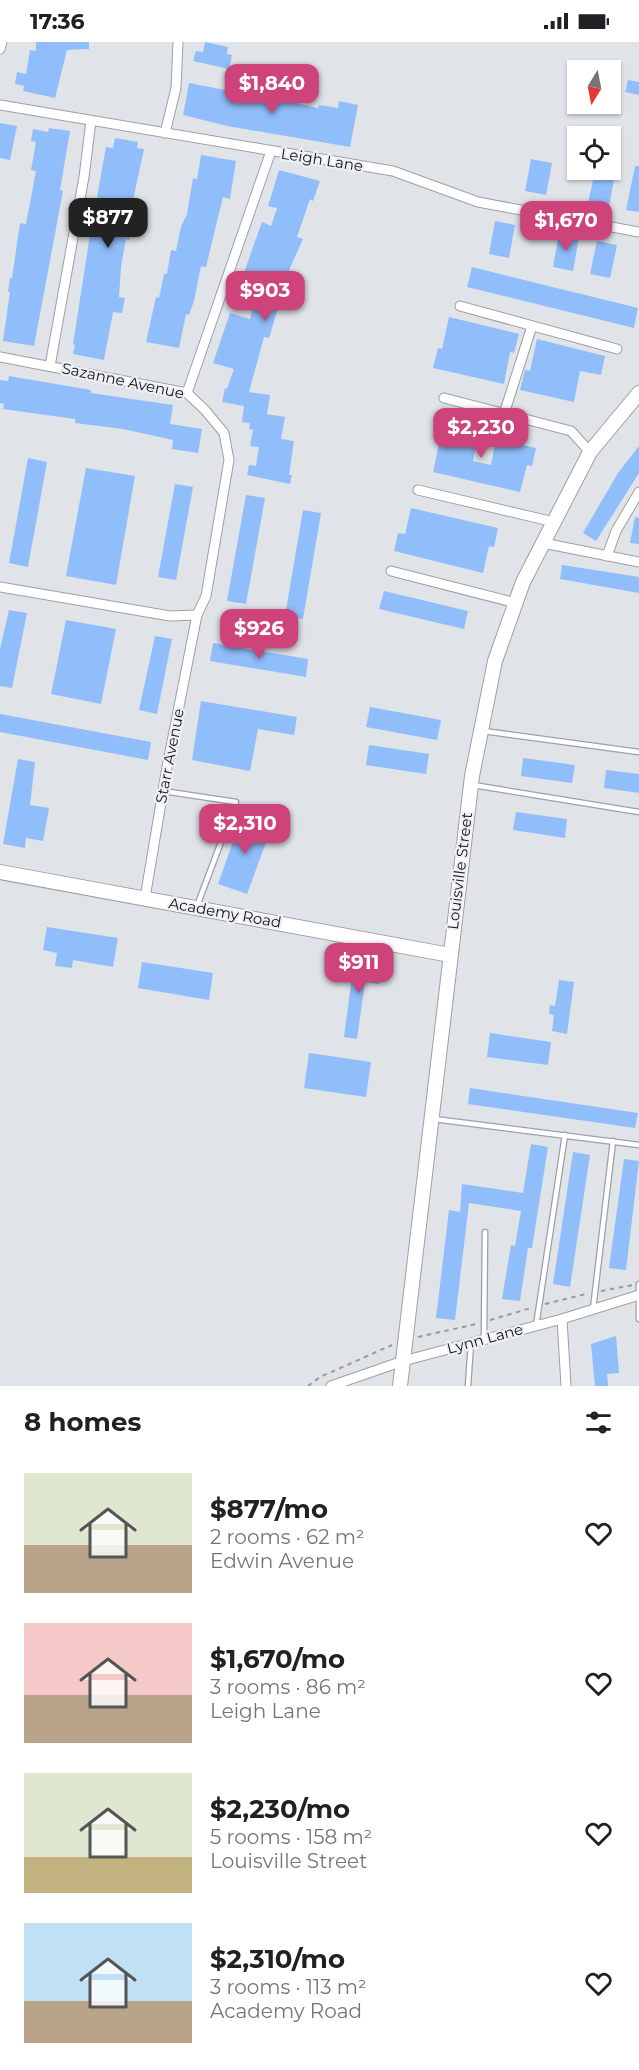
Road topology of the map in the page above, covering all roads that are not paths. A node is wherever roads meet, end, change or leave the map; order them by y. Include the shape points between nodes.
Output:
1 (2, 42) edge
2 (178, 42) edge
3 (0, 49) edge
4 (0, 105) edge
5 (91, 121) junction
6 (165, 133) junction
7 (271, 151) junction
8 (639, 232) edge
9 (460, 306) dead end
10 (532, 326) junction
11 (617, 349) dead end
12 (0, 357) edge
13 (50, 366) junction
14 (187, 393) junction
15 (639, 393) edge
16 (444, 398) dead end
17 (504, 414) junction
18 (590, 452) junction
19 (418, 490) dead end
20 (639, 492) edge
21 (634, 508) edge
22 (554, 522) junction
23 (543, 543) junction
24 (606, 556) junction
25 (639, 562) edge
26 (391, 571) dead end
27 (0, 586) edge
28 (516, 603) junction
29 (197, 615) junction
30 (481, 730) junction
31 (639, 752) edge
32 (470, 784) junction
33 (163, 790) junction
34 (639, 812) edge
35 (0, 872) edge
36 (145, 898) junction
37 (196, 907) junction
38 (450, 955) junction
39 (431, 1118) junction
40 (566, 1135) junction
41 (613, 1141) junction
42 (639, 1145) edge
43 (485, 1232) dead end
44 (639, 1284) edge
45 (638, 1295) edge
46 (593, 1309) junction
47 (562, 1319) junction
48 (639, 1319) edge
49 (536, 1326) junction
50 (484, 1339) junction
51 (471, 1343) junction
52 (403, 1361) junction
53 (331, 1386) edge
54 (400, 1386) edge
55 (468, 1386) edge
56 (566, 1386) edge

1 - 3 street
2 - 6 street via 176,88
4 - 5 street, Leigh Lane
5 - 6 street, Leigh Lane
5 - 13 street
6 - 7 street, Leigh Lane
7 - 8 street, Leigh Lane via 393,171 478,202
7 - 14 street
9 - 10 street
10 - 11 street
10 - 17 street
12 - 13 street, Sazanne Avenue
13 - 14 street, Sazanne Avenue
14 - 29 street, Sazanne Avenue via 224,433 229,460 206,596
15 - 18 main road, Louisville Street
16 - 17 street
17 - 18 street via 571,431
18 - 22 main road, Louisville Street
19 - 22 street
20 - 21 street
21 - 24 street via 616,531
22 - 23 main road, Louisville Street
23 - 24 street
23 - 28 main road, Louisville Street
24 - 25 street
26 - 28 street
27 - 29 street via 170,616
28 - 30 main road, Louisville Street via 495,661
29 - 33 street, Starr Avenue
30 - 31 lane
30 - 32 main road, Louisville Street
32 - 34 lane
32 - 38 main road, Louisville Street
33 - 36 street, Starr Avenue
33 - 37 lane via 236,802
35 - 36 main road, Academy Road
36 - 37 main road, Academy Road
37 - 38 main road, Academy Road
38 - 39 main road, Louisville Street
39 - 40 lane
39 - 52 main road, Louisville Street
40 - 41 lane
40 - 49 lane
41 - 42 lane
41 - 46 lane
43 - 50 lane
44 - 45 lane
45 - 46 street, Lynn Lane
45 - 48 lane
46 - 47 street, Lynn Lane
47 - 49 street, Lynn Lane
47 - 56 street
49 - 50 street, Lynn Lane
50 - 51 street, Lynn Lane
51 - 52 street, Lynn Lane
51 - 55 lane
52 - 53 street, Lynn Lane
52 - 54 main road, Louisville Street

